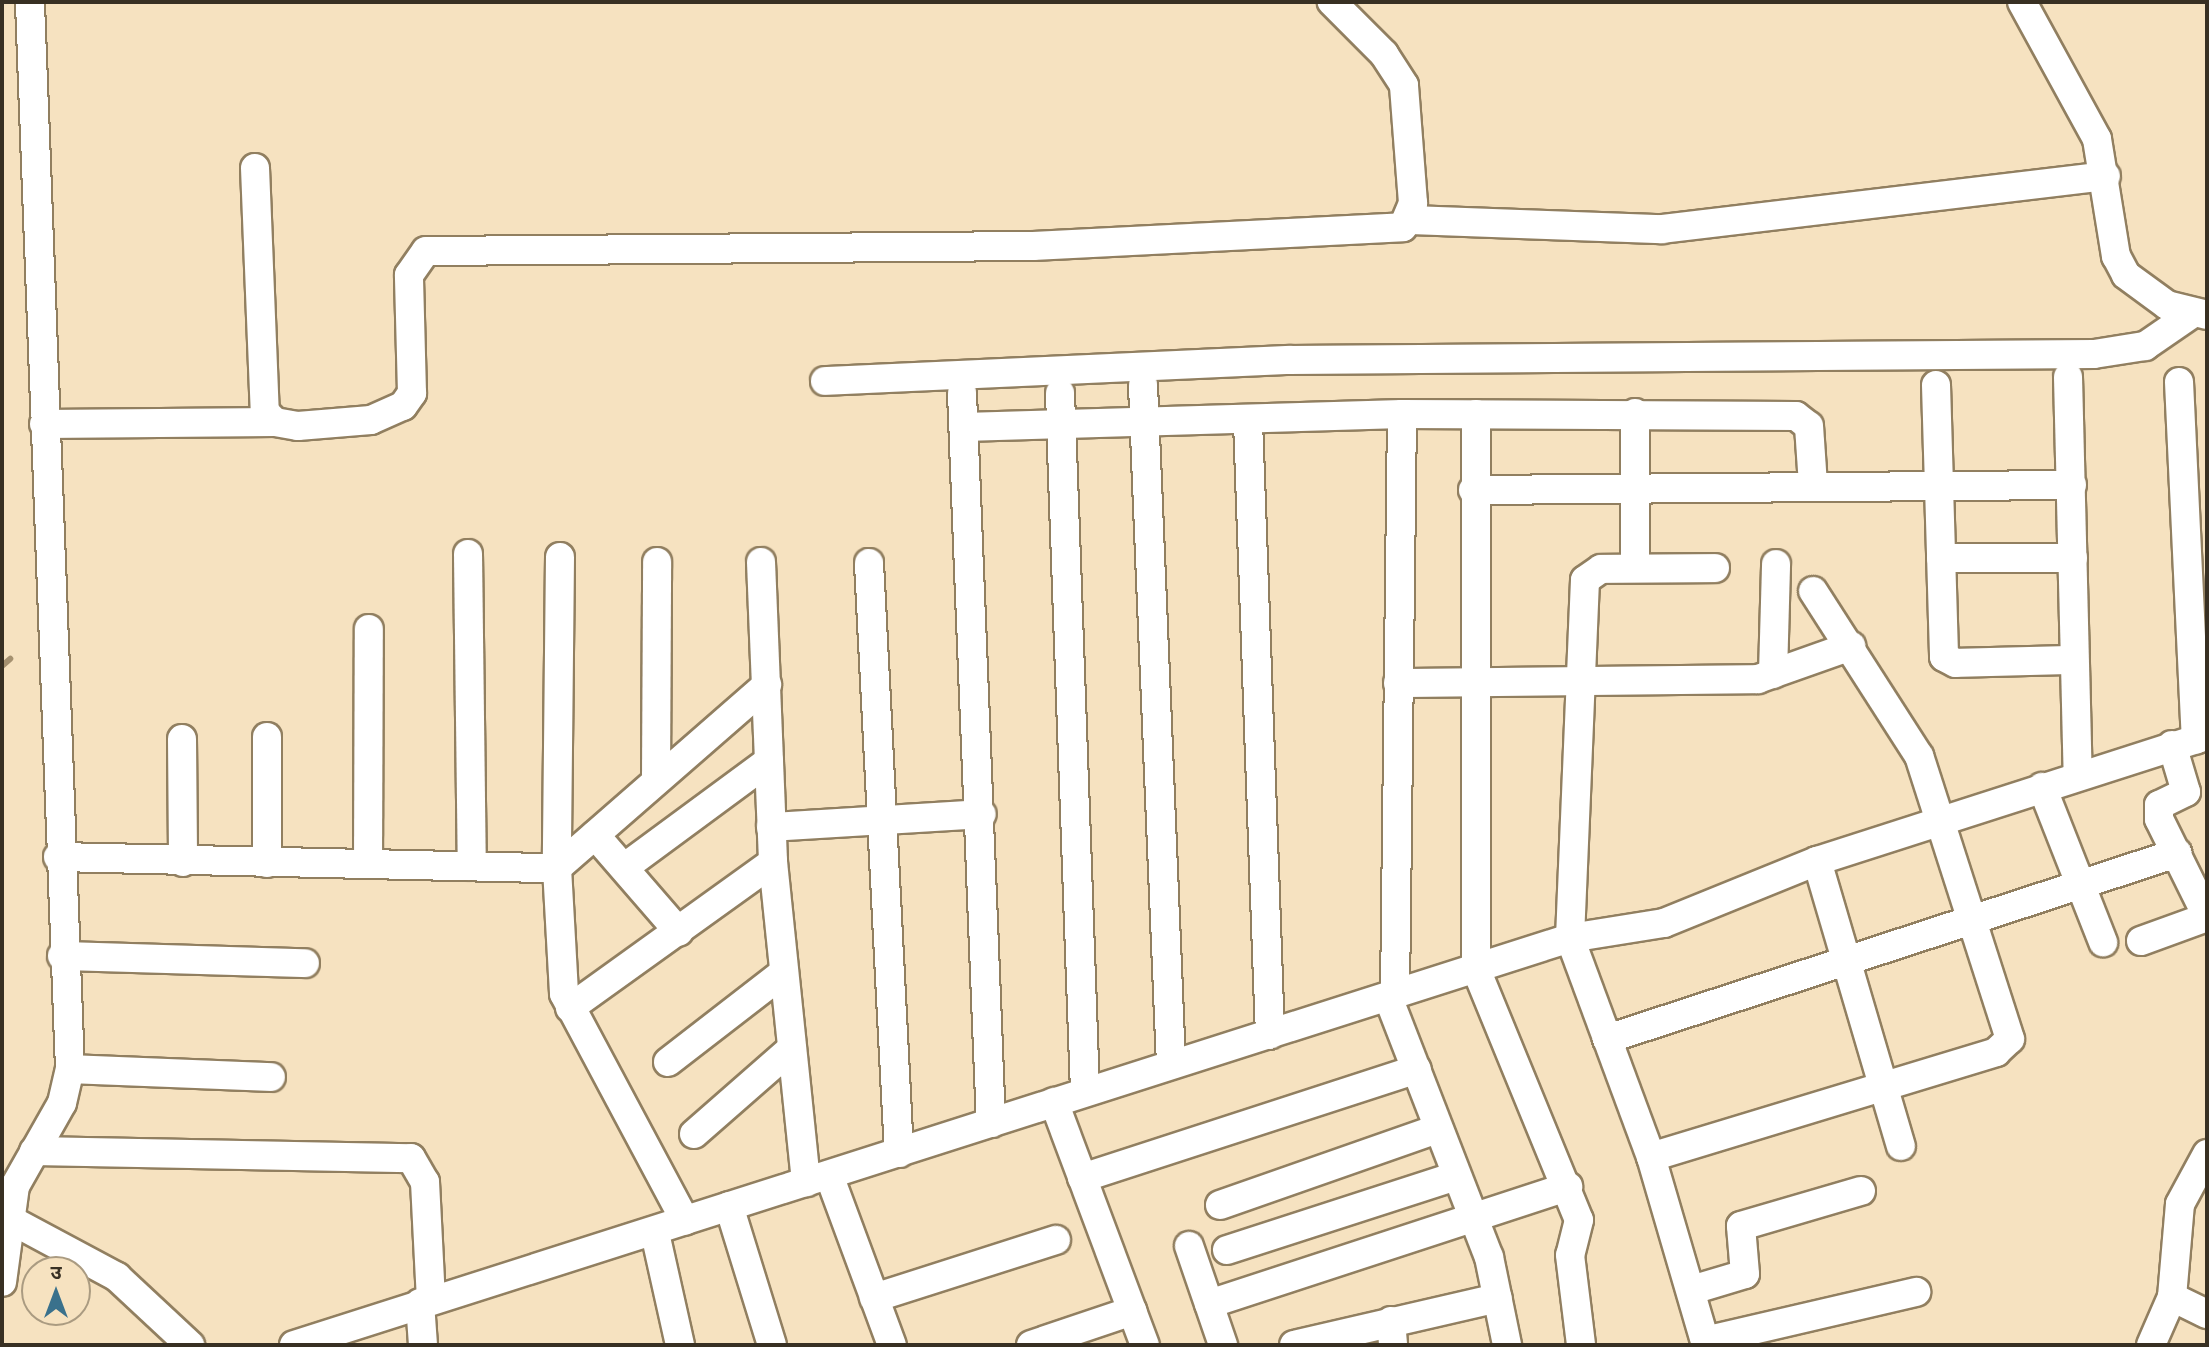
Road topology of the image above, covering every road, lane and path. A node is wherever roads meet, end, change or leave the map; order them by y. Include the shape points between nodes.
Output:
1 (30, 2) edge
2 (1332, 2) edge
3 (2022, 2) edge
4 (255, 168) dead end
5 (2106, 176) junction
6 (1411, 220) junction
7 (2200, 314) edge
8 (2068, 377) dead end
9 (825, 381) dead end
10 (2179, 382) dead end
11 (1143, 385) dead end
12 (1936, 385) dead end
13 (962, 393) dead end
14 (1060, 393) dead end
15 (1635, 412) junction
16 (1402, 414) junction
17 (1476, 414) junction
18 (1248, 421) junction
19 (275, 422) junction
20 (44, 424) junction
21 (1064, 425) junction
22 (1145, 425) junction
23 (964, 427) junction
24 (1938, 484) junction
25 (1812, 485) junction
26 (2072, 485) junction
27 (1633, 489) junction
28 (1473, 490) junction
29 (468, 554) dead end
30 (561, 557) dead end
31 (1941, 558) junction
32 (2073, 558) junction
33 (657, 562) dead end
34 (761, 562) dead end
35 (869, 563) dead end
36 (1776, 564) dead end
37 (1635, 568) junction
38 (1715, 568) dead end
39 (1812, 591) dead end
40 (2198, 598) edge
41 (369, 629) dead end
42 (1851, 646) junction
43 (2074, 660) junction
44 (1773, 674) junction
45 (1398, 683) junction
46 (1582, 683) junction
47 (1474, 684) junction
48 (767, 685) junction
49 (267, 737) dead end
50 (183, 739) dead end
51 (2192, 741) edge
52 (769, 761) junction
53 (2078, 776) junction
54 (656, 778) junction
55 (2042, 787) junction
56 (982, 814) junction
57 (1942, 819) junction
58 (882, 820) junction
59 (771, 827) junction
60 (595, 835) junction
61 (2178, 853) junction
62 (58, 857) junction
63 (1817, 861) junction
64 (183, 862) junction
65 (773, 862) junction
66 (267, 863) junction
67 (368, 864) junction
68 (472, 866) junction
69 (625, 867) junction
70 (557, 868) junction
71 (2199, 877) edge
72 (2080, 889) junction
73 (2207, 917) edge
74 (1975, 924) junction
75 (679, 932) junction
76 (1570, 938) junction
77 (2141, 941) dead end
78 (2103, 942) dead end
79 (62, 956) junction
80 (305, 963) dead end
81 (1850, 965) junction
82 (1476, 969) junction
83 (782, 974) junction
84 (1392, 996) junction
85 (569, 1008) junction
86 (1270, 1035) junction
87 (1607, 1039) junction
88 (791, 1049) junction
89 (668, 1062) dead end
90 (1171, 1064) junction
91 (70, 1069) junction
92 (1417, 1069) junction
93 (271, 1077) dead end
94 (1887, 1086) junction
95 (1085, 1091) junction
96 (1054, 1102) junction
97 (991, 1123) junction
98 (1437, 1129) junction
99 (694, 1134) dead end
100 (1901, 1146) dead end
101 (34, 1151) junction
102 (899, 1153) junction
103 (2207, 1154) edge
104 (1651, 1157) junction
105 (1456, 1176) junction
106 (1082, 1178) junction
107 (818, 1179) junction
108 (1568, 1187) junction
109 (1861, 1191) dead end
110 (1220, 1205) dead end
111 (7, 1206) edge
112 (729, 1206) junction
113 (685, 1221) junction
114 (1475, 1221) junction
115 (655, 1233) junction
116 (1056, 1240) dead end
117 (1189, 1246) dead end
118 (1227, 1250) dead end
119 (2, 1282) edge
120 (1695, 1289) junction
121 (1916, 1292) dead end
122 (2172, 1297) junction
123 (874, 1298) junction
124 (1498, 1298) junction
125 (426, 1301) junction
126 (1209, 1304) junction
127 (1132, 1311) junction
128 (2207, 1314) edge
129 (1392, 1333) edge
130 (1706, 1343) edge
131 (190, 1345) edge
132 (294, 1345) edge
133 (423, 1345) edge
134 (680, 1345) edge
135 (772, 1345) edge
136 (892, 1345) edge
137 (1031, 1345) edge
138 (1144, 1345) edge
139 (1223, 1345) edge
140 (1294, 1345) edge
141 (1507, 1345) edge
142 (1581, 1345) edge
143 (2151, 1345) edge

1 - 20 street
2 - 6 street via 1384,54 1404,85
3 - 5 street via 2097,139
4 - 19 street via 264,405
5 - 6 street via 1662,229
5 - 7 street via 2116,256 2126,275 2167,305
6 - 19 street via 1388,231 1033,246 444,247 415,259 409,275 412,393 403,406 371,420
7 - 9 street via 2145,345 2094,354 1289,360
8 - 26 street
10 - 40 street
11 - 22 street
12 - 24 street
13 - 23 street
14 - 21 street
15 - 17 street
15 - 25 street via 1802,417 1809,426
15 - 27 street
16 - 17 street
16 - 18 street
16 - 45 street
17 - 28 street
18 - 22 street
18 - 86 street
19 - 20 street
20 - 62 street
21 - 22 street
21 - 23 street
21 - 95 street
22 - 90 street
23 - 56 street
24 - 25 street
24 - 26 street
24 - 31 street
25 - 27 street
26 - 32 street
27 - 28 street
27 - 37 street
28 - 47 street
29 - 68 street
30 - 70 street
31 - 32 street
31 - 43 street via 1948,661
32 - 43 street
33 - 54 street
34 - 48 street
35 - 58 street
36 - 44 street
37 - 38 street
37 - 46 street via 1601,569 1585,580
39 - 42 street
40 - 51 street
41 - 67 street
42 - 44 street
42 - 57 street via 1909,737
43 - 53 street
44 - 46 street
45 - 47 street
45 - 84 street
46 - 47 street
46 - 76 street
47 - 82 street
48 - 52 street
48 - 54 street
49 - 66 street
50 - 64 street
51 - 53 street
51 - 61 street via 2186,792 2157,810
52 - 59 street
52 - 69 street
53 - 55 street
54 - 60 street
55 - 57 street
55 - 72 street
56 - 58 street
56 - 97 street
57 - 63 street
57 - 74 street
58 - 59 street
58 - 102 street
59 - 65 street
60 - 69 street
60 - 70 street
61 - 71 street
61 - 72 street
62 - 64 street
62 - 79 street
63 - 76 street via 1664,923
63 - 81 street
64 - 66 street
65 - 75 street
65 - 83 street
66 - 67 street
67 - 68 street
68 - 70 street
69 - 75 street
70 - 85 street via 562,980
71 - 73 street
72 - 74 street
72 - 78 street
73 - 77 street
74 - 81 street
74 - 94 street via 2010,1039 1996,1052
75 - 85 street
76 - 82 street
76 - 87 street
79 - 80 street
79 - 91 street
81 - 87 street
81 - 94 street
82 - 84 street
82 - 108 street
83 - 88 street
83 - 89 street
84 - 86 street
84 - 92 street
85 - 113 street
86 - 90 street
87 - 104 street
88 - 99 street
88 - 107 street
90 - 95 street
91 - 93 street
91 - 101 street via 62,1103
92 - 98 street
92 - 106 street
94 - 100 street
94 - 104 street
95 - 96 street
96 - 97 street
96 - 106 street
97 - 102 street
98 - 105 street
98 - 110 street
101 - 111 street
101 - 125 street via 411,1158 425,1182
102 - 107 street
103 - 122 street via 2180,1204
104 - 120 street
105 - 114 street
105 - 118 street
106 - 127 street
107 - 112 street
107 - 123 street
108 - 114 street
108 - 142 street via 1580,1226 1570,1255
109 - 120 street via 1741,1226 1745,1274
111 - 119 street
111 - 131 street via 117,1277
112 - 113 street
112 - 135 street
113 - 115 street
114 - 124 street
114 - 126 street
115 - 125 street
115 - 134 street
116 - 123 street
117 - 126 street
120 - 130 street
121 - 130 street
122 - 128 street
122 - 143 street
123 - 136 street
124 - 129 street
124 - 141 street
125 - 132 street
125 - 133 street
126 - 139 street
127 - 137 street
127 - 138 street
129 - 140 street

